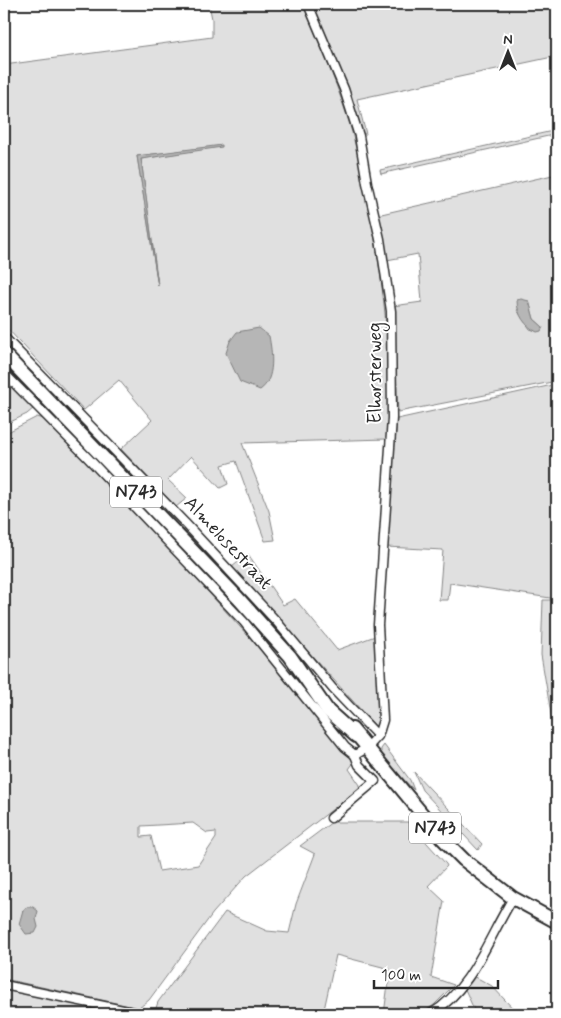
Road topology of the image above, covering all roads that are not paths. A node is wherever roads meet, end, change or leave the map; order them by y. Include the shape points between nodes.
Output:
1 (308, 4) edge
2 (4, 337) edge
3 (4, 354) edge
4 (4, 373) edge
5 (378, 736) junction
6 (367, 748) junction
7 (355, 755) junction
8 (331, 818) dead end
9 (513, 898) junction
10 (557, 922) edge
11 (4, 985) edge
12 (142, 1014) edge
13 (431, 1014) edge

1 - 5 street, Elhorsterweg via 344,90 359,136 391,311 392,418 378,624 383,713
2 - 5 street, Almelosestraat via 185,523
3 - 6 main road, Almelosestraat / N743 via 290,656 315,678
4 - 7 street via 244,622
5 - 6 street
6 - 7 street
6 - 9 main road, N743 via 442,838 464,860
7 - 8 street via 359,765 375,781
9 - 10 main road, N743
9 - 13 street via 475,967 446,1002
11 - 12 street

